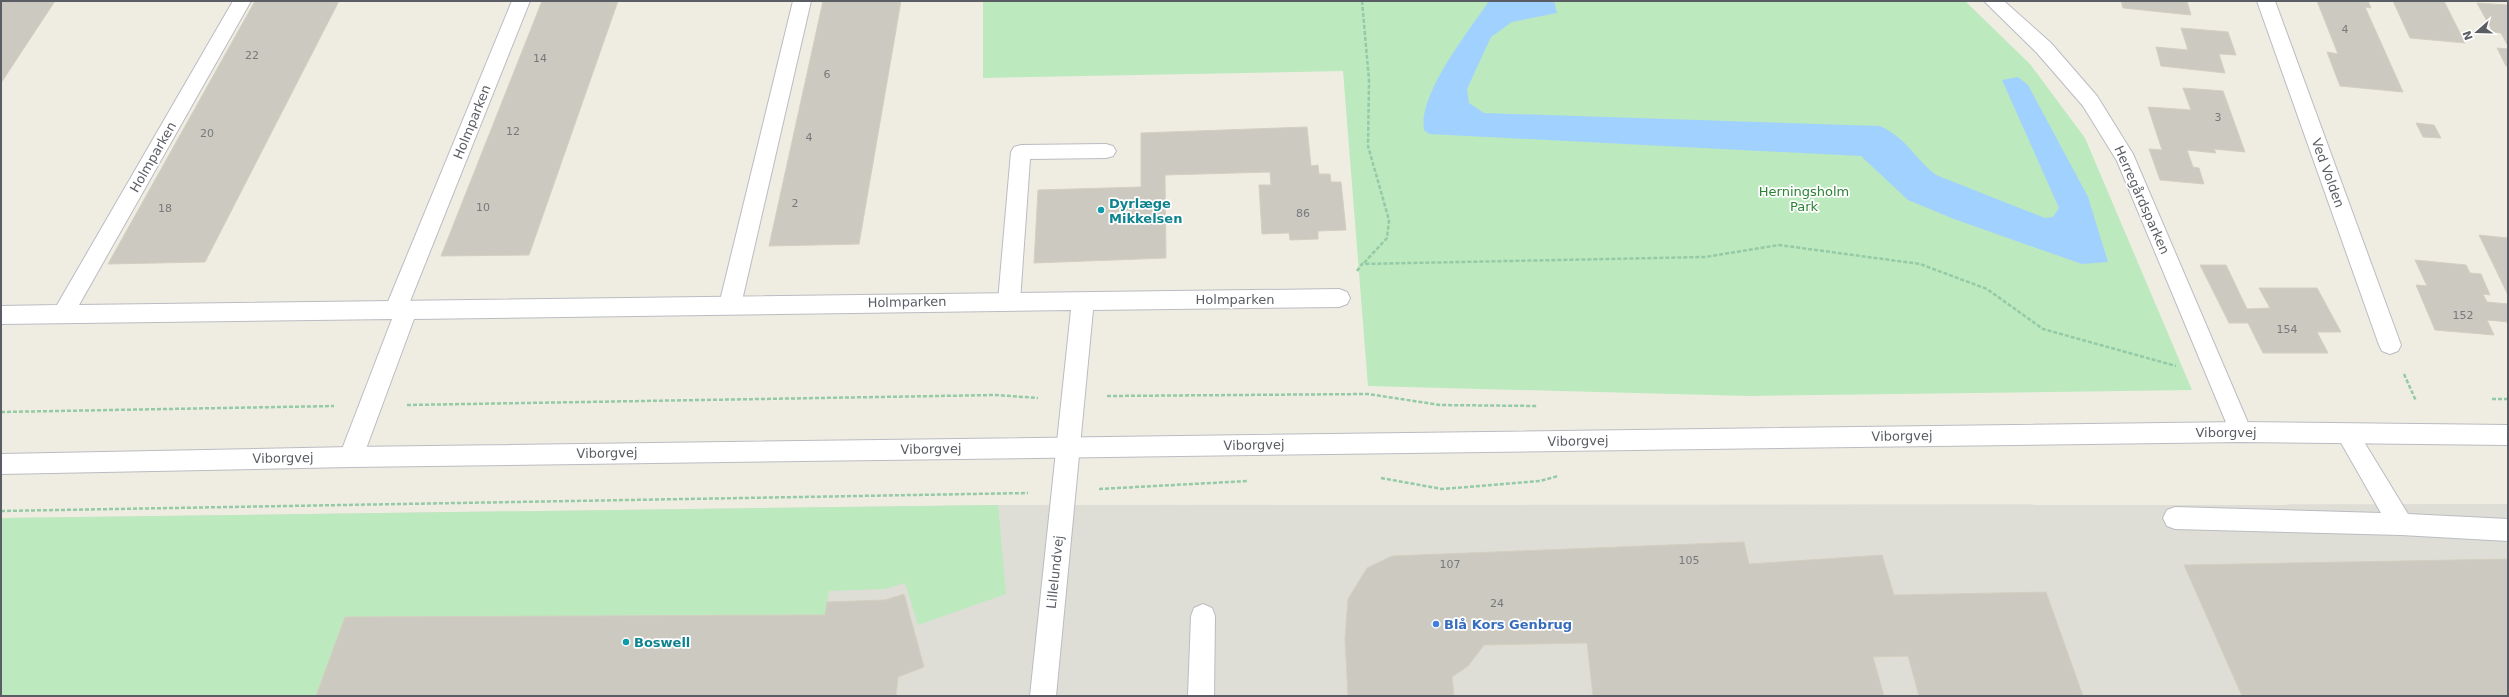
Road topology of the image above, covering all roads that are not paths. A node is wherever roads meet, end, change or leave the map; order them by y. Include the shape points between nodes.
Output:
1 (242, 1) edge
2 (521, 1) edge
3 (802, 1) edge
4 (1993, 1) edge
5 (2266, 1) edge
6 (1106, 151) dead end
7 (1339, 298) road end
8 (1083, 300) junction
9 (1009, 301) junction
10 (730, 305) junction
11 (401, 309) junction
12 (64, 314) junction
13 (1, 315) edge
14 (2390, 345) road end
15 (2241, 432) junction
16 (2347, 434) junction
17 (2508, 435) edge
18 (1068, 447) junction
19 (351, 457) junction
20 (1, 464) edge
21 (2175, 518) dead end
22 (2401, 524) junction
23 (2508, 530) edge
24 (1203, 616) dead end
25 (1043, 696) edge
26 (1201, 696) edge

1 - 12 street, Holmparken
2 - 11 street, Holmparken
3 - 10 street
4 - 15 street, Herregårdsparken via 2044,48 2090,101 2126,158
5 - 14 street, Ved Volden
6 - 9 street via 1021,152
7 - 8 street, Holmparken
8 - 9 street, Holmparken
8 - 18 street
9 - 10 street, Holmparken
10 - 11 street, Holmparken
11 - 12 street, Holmparken
11 - 19 street, Holmparken via 371,406
12 - 13 street, Holmparken
15 - 16 street, Viborgvej
15 - 18 street, Viborgvej
16 - 17 street, Viborgvej
16 - 22 street
18 - 19 street, Viborgvej
18 - 25 street, Lillelundvej
19 - 20 street, Viborgvej
21 - 22 street
22 - 23 street
24 - 26 street

